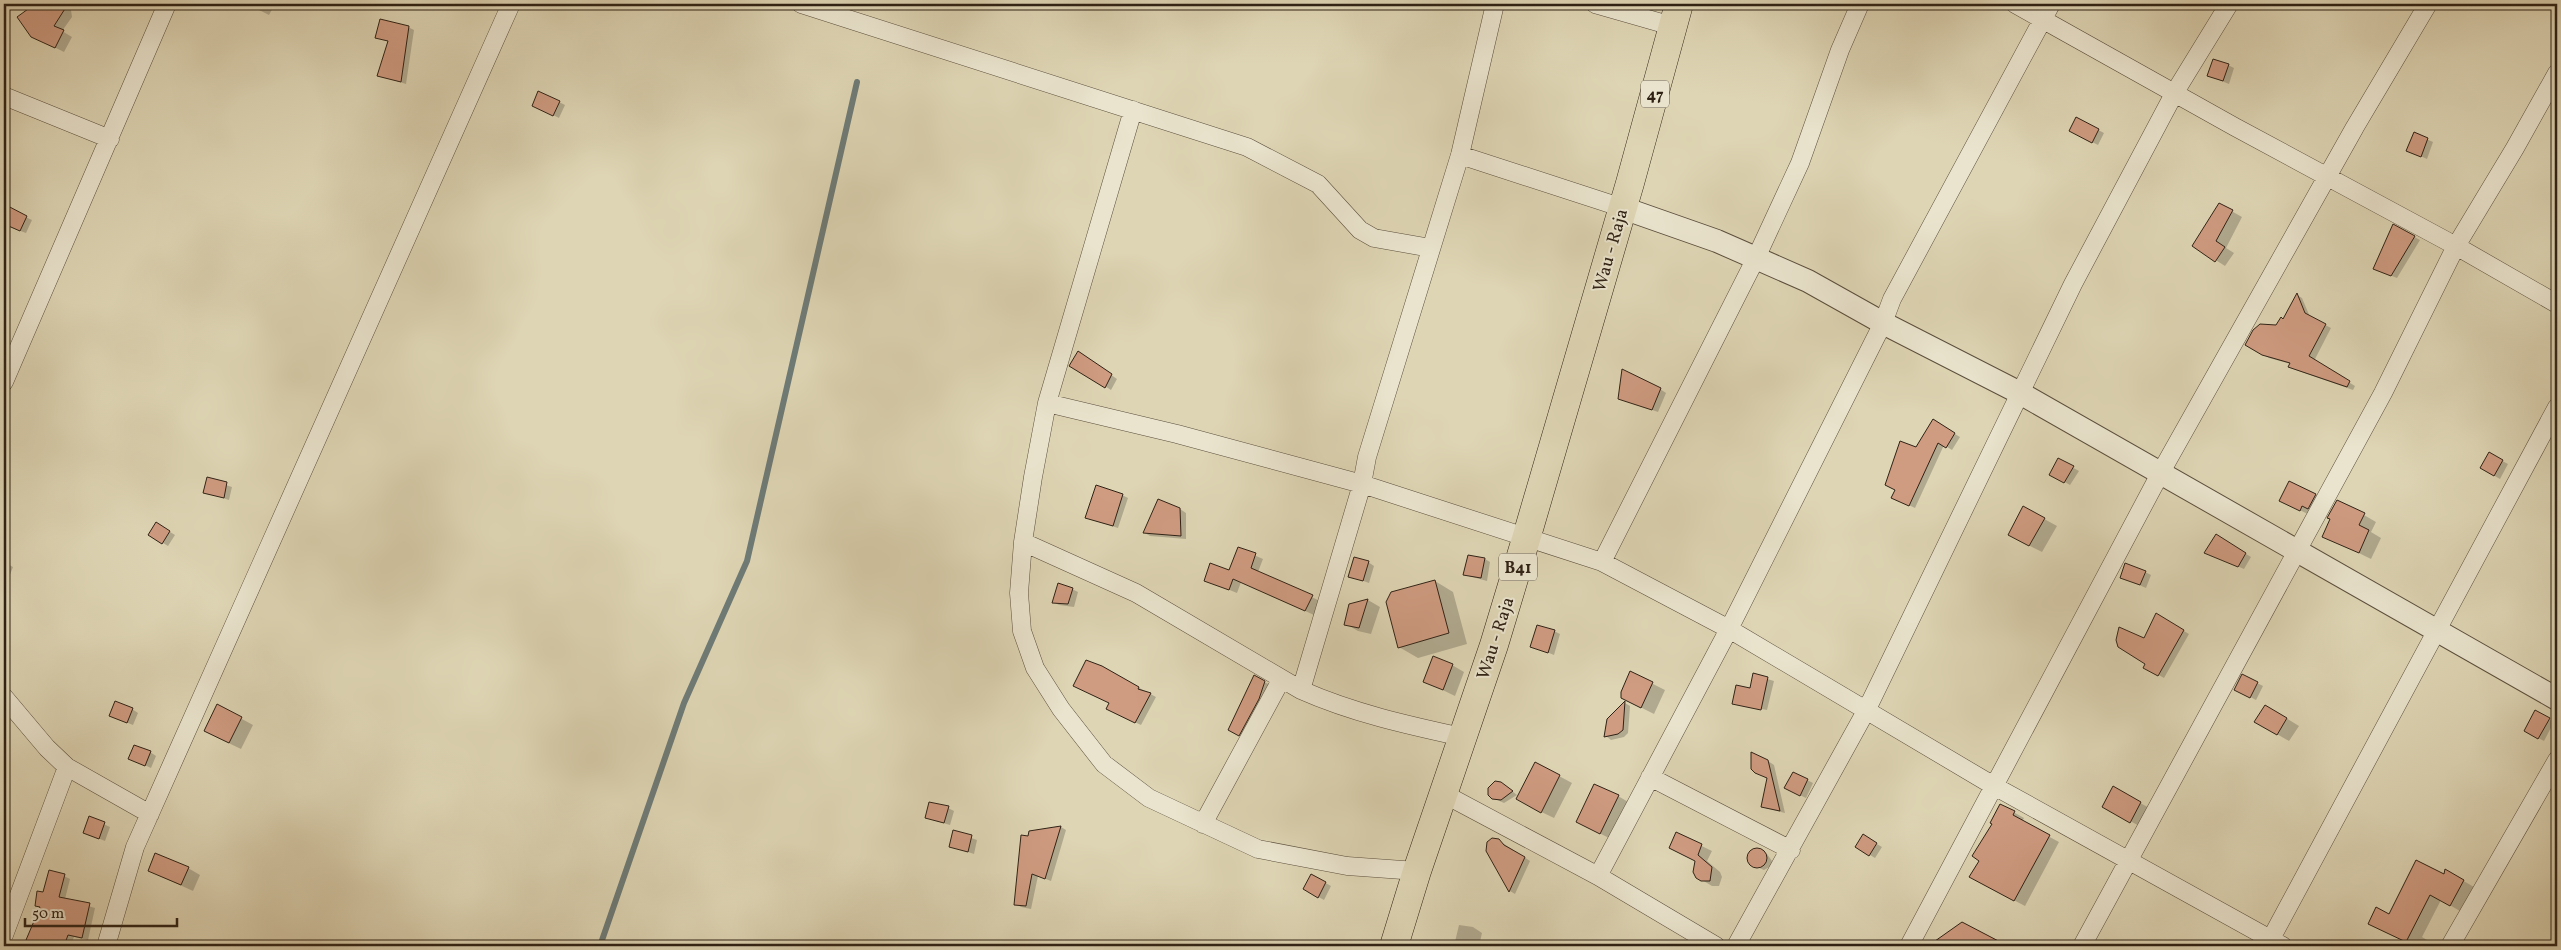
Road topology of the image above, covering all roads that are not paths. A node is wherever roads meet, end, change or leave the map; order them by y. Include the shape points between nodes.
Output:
1 (167, 4) edge
2 (511, 4) edge
3 (801, 4) edge
4 (1495, 4) edge
5 (1595, 4) edge
6 (1860, 4) edge
7 (2015, 4) edge
8 (2051, 4) edge
9 (2228, 4) edge
10 (2428, 4) edge
11 (1675, 15) edge
12 (2042, 19) junction
13 (2557, 74) edge
14 (2175, 92) junction
15 (4, 96) edge
16 (1133, 110) junction
17 (110, 139) junction
18 (1460, 155) junction
19 (2328, 177) junction
20 (1626, 196) junction
21 (2456, 246) junction
22 (1431, 248) junction
23 (1756, 258) junction
24 (2557, 304) edge
25 (1882, 323) junction
26 (4, 382) edge
27 (2020, 393) junction
28 (1047, 403) junction
29 (2557, 407) edge
30 (2160, 472) junction
31 (1362, 484) junction
32 (1526, 539) junction
33 (1023, 542) junction
34 (2296, 550) junction
35 (1602, 562) junction
36 (1730, 629) junction
37 (2438, 630) junction
38 (1281, 680) junction
39 (1301, 690) junction
40 (4, 697) edge
41 (2557, 700) edge
42 (1866, 711) junction
43 (1462, 737) junction
44 (2557, 760) edge
45 (67, 767) junction
46 (1650, 777) junction
47 (1994, 786) junction
48 (1444, 794) junction
49 (150, 814) junction
50 (1203, 824) junction
51 (1791, 850) junction
52 (2128, 861) junction
53 (1417, 871) junction
54 (1598, 876) junction
55 (4, 935) edge
56 (2274, 944) edge
57 (106, 946) edge
58 (1394, 946) edge
59 (1716, 946) edge
60 (1736, 946) edge
61 (1909, 946) edge
62 (2082, 946) edge
63 (2450, 946) edge

1 - 17 street
2 - 49 street
3 - 16 street
4 - 18 street
5 - 11 street
6 - 23 street via 1800,163
7 - 12 street
8 - 12 street
9 - 14 street
10 - 19 street
11 - 20 main road, 47
12 - 14 street
12 - 25 street
13 - 21 street
14 - 19 street
14 - 27 street via 2073,284
15 - 17 street
16 - 22 street via 1247,147 1318,184 1360,230 1374,238
16 - 28 street
17 - 26 street
18 - 20 street
18 - 22 street
19 - 21 street
19 - 30 street
20 - 23 street via 1682,228
20 - 32 main road, Wau - Raja / B41
21 - 24 street
21 - 34 street via 2383,393
22 - 31 street
23 - 25 street via 1808,281
23 - 35 street
25 - 27 street
25 - 36 street
27 - 30 street
27 - 42 street
28 - 31 street
28 - 33 street
29 - 37 street
30 - 34 street
30 - 47 street
31 - 32 street
31 - 39 street
32 - 35 street
32 - 43 main road, Wau - Raja / B41
33 - 38 street via 1136,593
33 - 50 street via 1019,593 1022,631 1035,668 1104,764 1149,798
34 - 37 street
34 - 52 street
35 - 36 street
36 - 42 street
36 - 46 street
37 - 41 street
37 - 56 street
38 - 39 street
38 - 50 street
39 - 43 street via 1382,719
40 - 45 street
42 - 47 street
42 - 51 street
43 - 48 main road, Wau - Raja / B41
44 - 63 street
45 - 49 street
45 - 55 street
46 - 51 street
46 - 54 street
47 - 52 street
47 - 61 street
48 - 53 main road, Wau - Raja / B41
48 - 54 street
49 - 57 street via 135,847
50 - 53 street via 1258,849 1346,866
51 - 60 street
52 - 56 street
52 - 62 street
53 - 58 main road, Wau - Raja / B41
54 - 59 street

